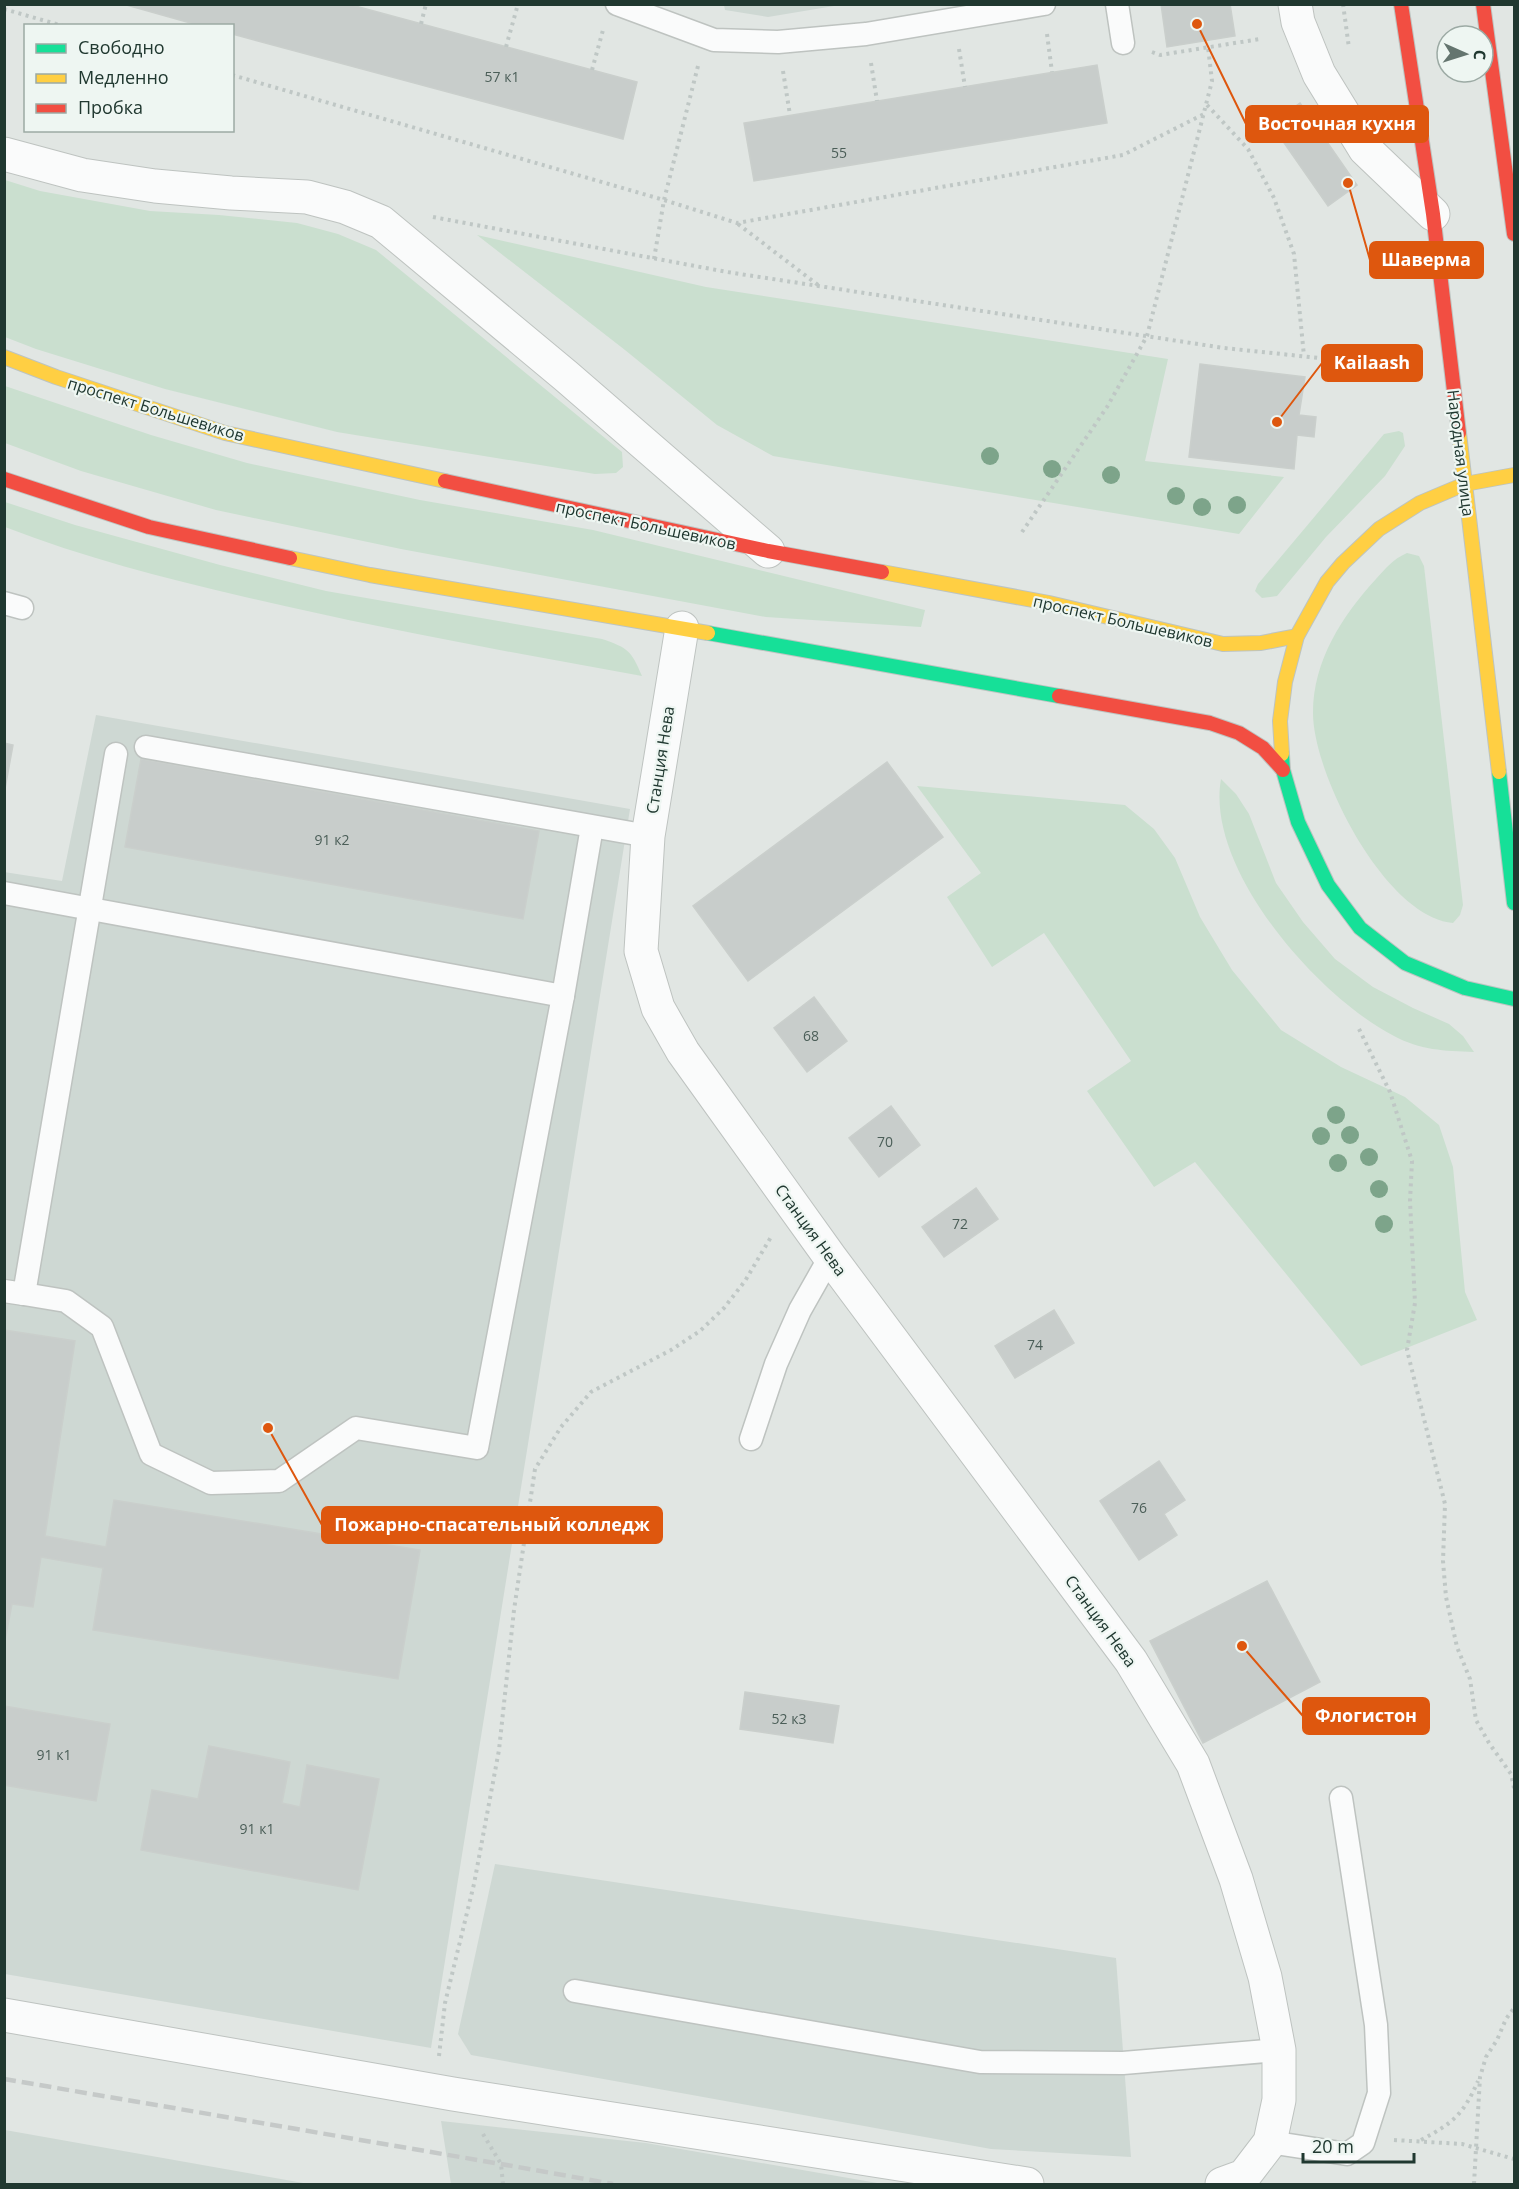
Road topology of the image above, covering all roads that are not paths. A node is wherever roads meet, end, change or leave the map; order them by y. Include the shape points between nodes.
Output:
1 (617, 4) edge
2 (1117, 4) edge
3 (1295, 4) edge
4 (1401, 4) edge
5 (1483, 4) edge
6 (1044, 5) edge
7 (1123, 43) dead end
8 (4, 154) edge
9 (1433, 214) junction
10 (1514, 218) edge
11 (4, 357) edge
12 (1515, 475) edge
13 (4, 479) edge
14 (1465, 484) junction
15 (768, 551) junction
16 (682, 628) junction
17 (1297, 636) junction
18 (146, 747) dead end
19 (116, 754) dead end
20 (1283, 770) junction
21 (592, 827) junction
22 (648, 836) junction
23 (4, 893) edge
24 (1515, 903) edge
25 (89, 908) junction
26 (563, 996) junction
27 (1515, 999) edge
28 (831, 1257) junction
29 (14, 1293) edge
30 (751, 1439) dead end
31 (1341, 1798) dead end
32 (575, 1991) dead end
33 (4, 2015) edge
34 (1279, 2050) junction
35 (1270, 2142) junction
36 (1027, 2184) edge
37 (1222, 2184) edge

1 - 6 lane via 714,40 778,42 866,34
2 - 7 lane
3 - 9 street via 1319,74 1365,149
4 - 9 main road, Народная улица
5 - 10 main road
8 - 15 street via 82,175 155,186 307,197 381,222
9 - 14 main road, Народная улица
11 - 15 main road, проспект Большевиков via 225,433
12 - 14 main road
13 - 16 main road via 149,527 370,575
14 - 17 main road via 1398,515 1360,546 1328,582
14 - 24 main road, Народная улица
15 - 17 main road, проспект Большевиков via 1049,603 1223,644 1251,646
16 - 20 main road via 1210,723 1239,733 1263,748
16 - 22 street, Станция Нева
17 - 20 main road via 1280,721
18 - 21 lane
19 - 25 lane
20 - 27 main road via 1298,822 1328,885 1360,928 1405,963 1465,988
21 - 22 lane
21 - 26 lane
22 - 28 street, Станция Нева via 641,951 658,1008 683,1052
23 - 25 lane
25 - 26 lane
25 - 29 lane
26 - 29 lane via 477,1448 356,1428 279,1481 211,1483 151,1455 102,1327 66,1301
28 - 30 lane via 800,1310 776,1364
28 - 34 street, Станция Нева via 1131,1660 1193,1764 1236,1879 1265,1977
31 - 35 lane via 1376,2025 1379,2093 1363,2143 1347,2154
32 - 34 lane via 980,2062 1123,2063
33 - 36 street via 453,2094
34 - 35 street, Станция Нева via 1279,2100
35 - 37 street via 1244,2175

